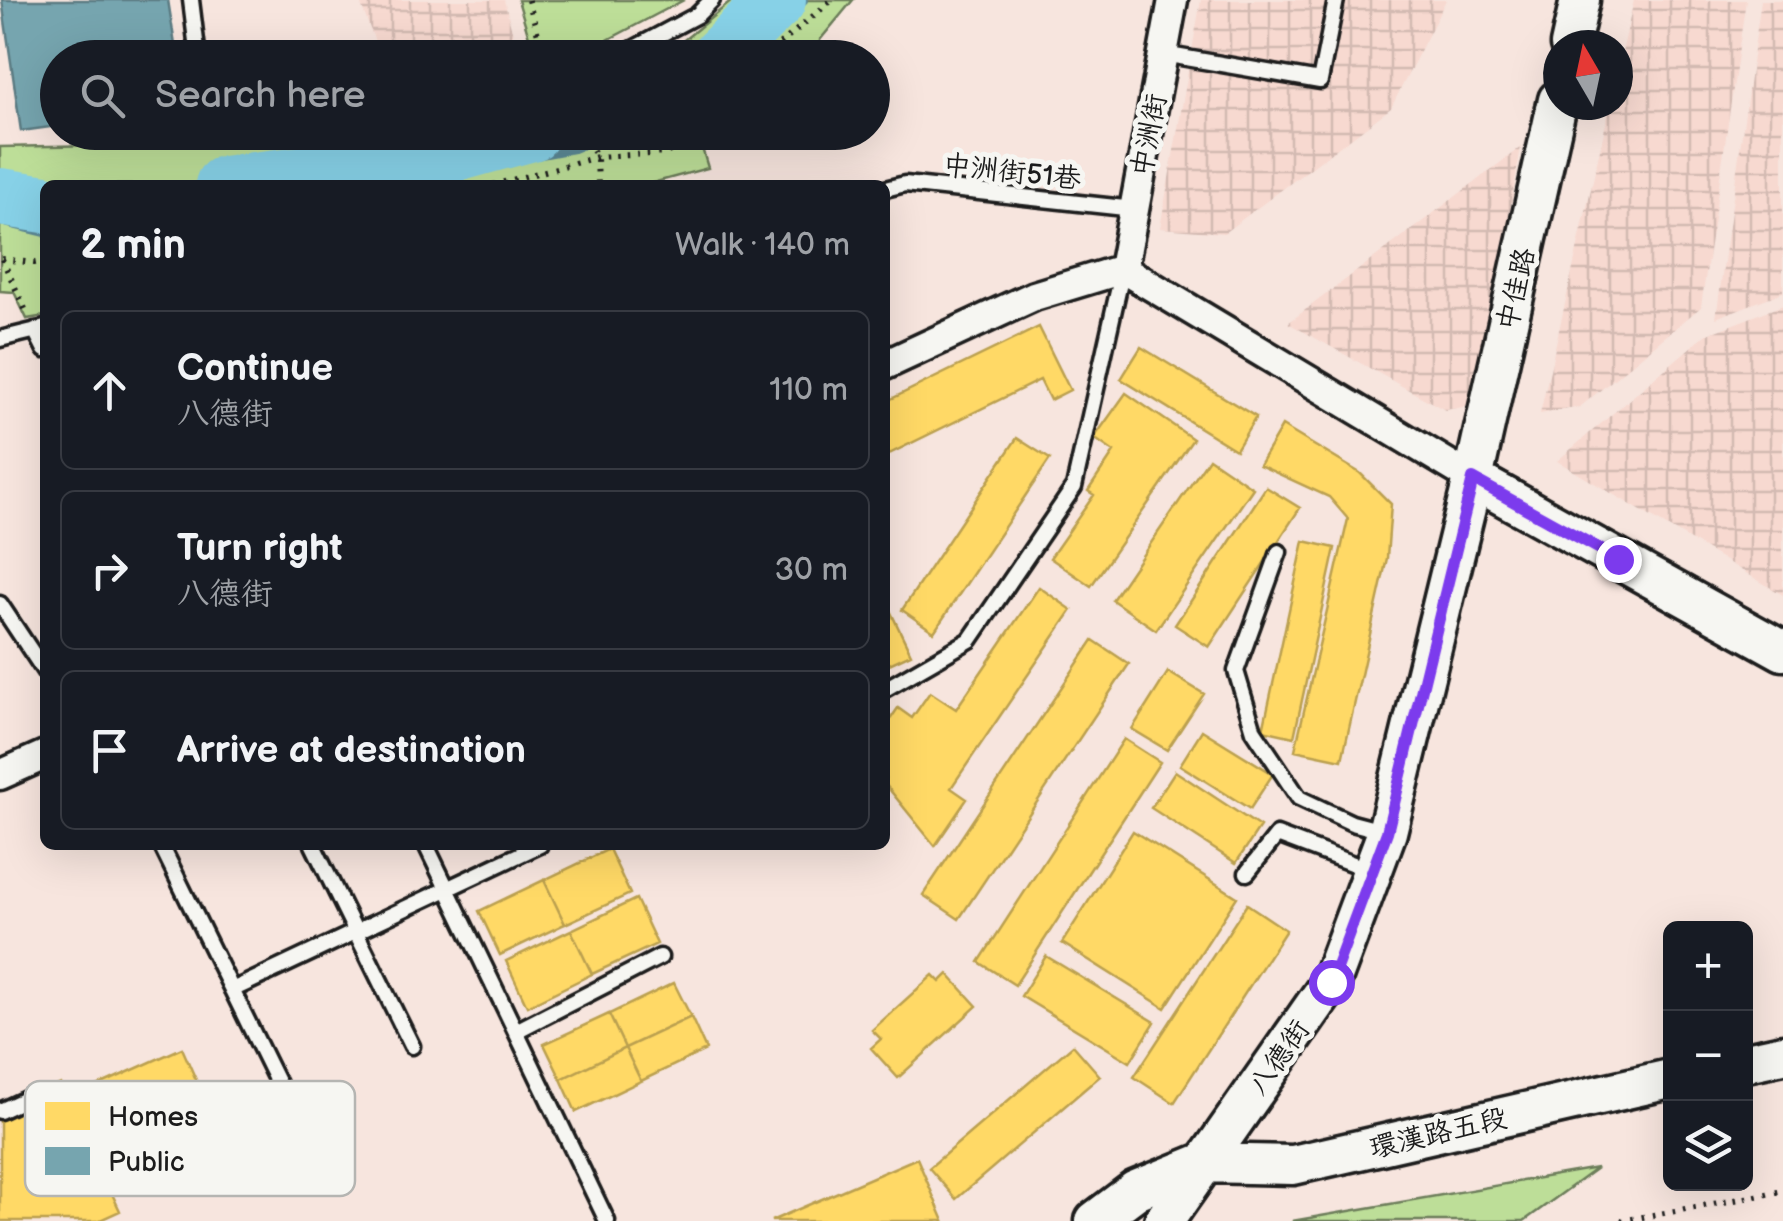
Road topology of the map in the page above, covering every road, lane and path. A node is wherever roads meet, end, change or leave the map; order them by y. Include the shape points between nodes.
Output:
1 (191, 0) edge
2 (528, 0) edge
3 (712, 0) edge
4 (832, 0) edge
5 (1173, 0) edge
6 (1336, 0) edge
7 (1580, 0) edge
8 (1573, 30) edge
9 (196, 40) edge
10 (540, 40) edge
11 (650, 40) edge
12 (785, 40) edge
13 (1164, 54) junction
14 (1554, 120) edge
15 (592, 150) edge
16 (671, 150) edge
17 (596, 158) junction
18 (512, 180) edge
19 (598, 180) edge
20 (890, 188) edge
21 (1134, 209) junction
22 (1, 259) edge
23 (40, 262) edge
24 (1122, 269) junction
25 (40, 329) edge
26 (0, 339) edge
27 (890, 363) edge
28 (1473, 479) junction
29 (1278, 552) dead end
30 (0, 604) edge
31 (1783, 651) edge
32 (40, 664) edge
33 (890, 685) edge
34 (40, 756) edge
35 (0, 775) edge
36 (1387, 832) junction
37 (163, 850) edge
38 (316, 850) edge
39 (429, 850) edge
40 (529, 850) edge
41 (1373, 872) junction
42 (1247, 873) dead end
43 (448, 888) junction
44 (356, 931) junction
45 (660, 957) dead end
46 (232, 990) junction
47 (516, 1030) junction
48 (412, 1046) dead end
49 (1783, 1054) edge
50 (1753, 1060) edge
51 (277, 1081) edge
52 (1663, 1082) edge
53 (25, 1099) edge
54 (0, 1111) edge
55 (1202, 1163) junction
56 (1783, 1191) edge
57 (607, 1221) edge
58 (1095, 1221) edge
59 (1164, 1221) edge
60 (1622, 1221) edge

1 - 9 lane
2 - 10 path
3 - 11 lane
4 - 12 path
5 - 13 street, 中洲街
6 - 13 lane via 1320,80
7 - 8 street
13 - 21 street, 中洲街
14 - 28 street, 中佳路
15 - 17 path
16 - 17 path
17 - 18 path
17 - 19 path
20 - 21 lane, 中洲街51巷 via 905,184
21 - 24 street, 中洲街
22 - 23 path
22 - 25 path
24 - 27 street via 1034,296
24 - 28 street
24 - 33 lane via 1074,487 970,640
25 - 26 lane
28 - 31 street
28 - 36 street, 八德街
29 - 36 lane via 1236,671 1254,731 1300,798 1352,824
30 - 32 lane
34 - 35 street
36 - 41 street, 八德街
37 - 46 lane
38 - 44 lane
39 - 43 lane
40 - 43 lane
41 - 42 lane via 1277,835
41 - 55 street, 八德街 via 1331,982
43 - 44 lane
43 - 47 lane
44 - 46 lane
44 - 48 lane
45 - 47 lane
46 - 51 lane
47 - 57 lane
49 - 50 street
52 - 55 street, 環漢路五段 via 1293,1165
53 - 54 lane
55 - 58 street via 1136,1190
55 - 59 street, 八德街
56 - 60 path

